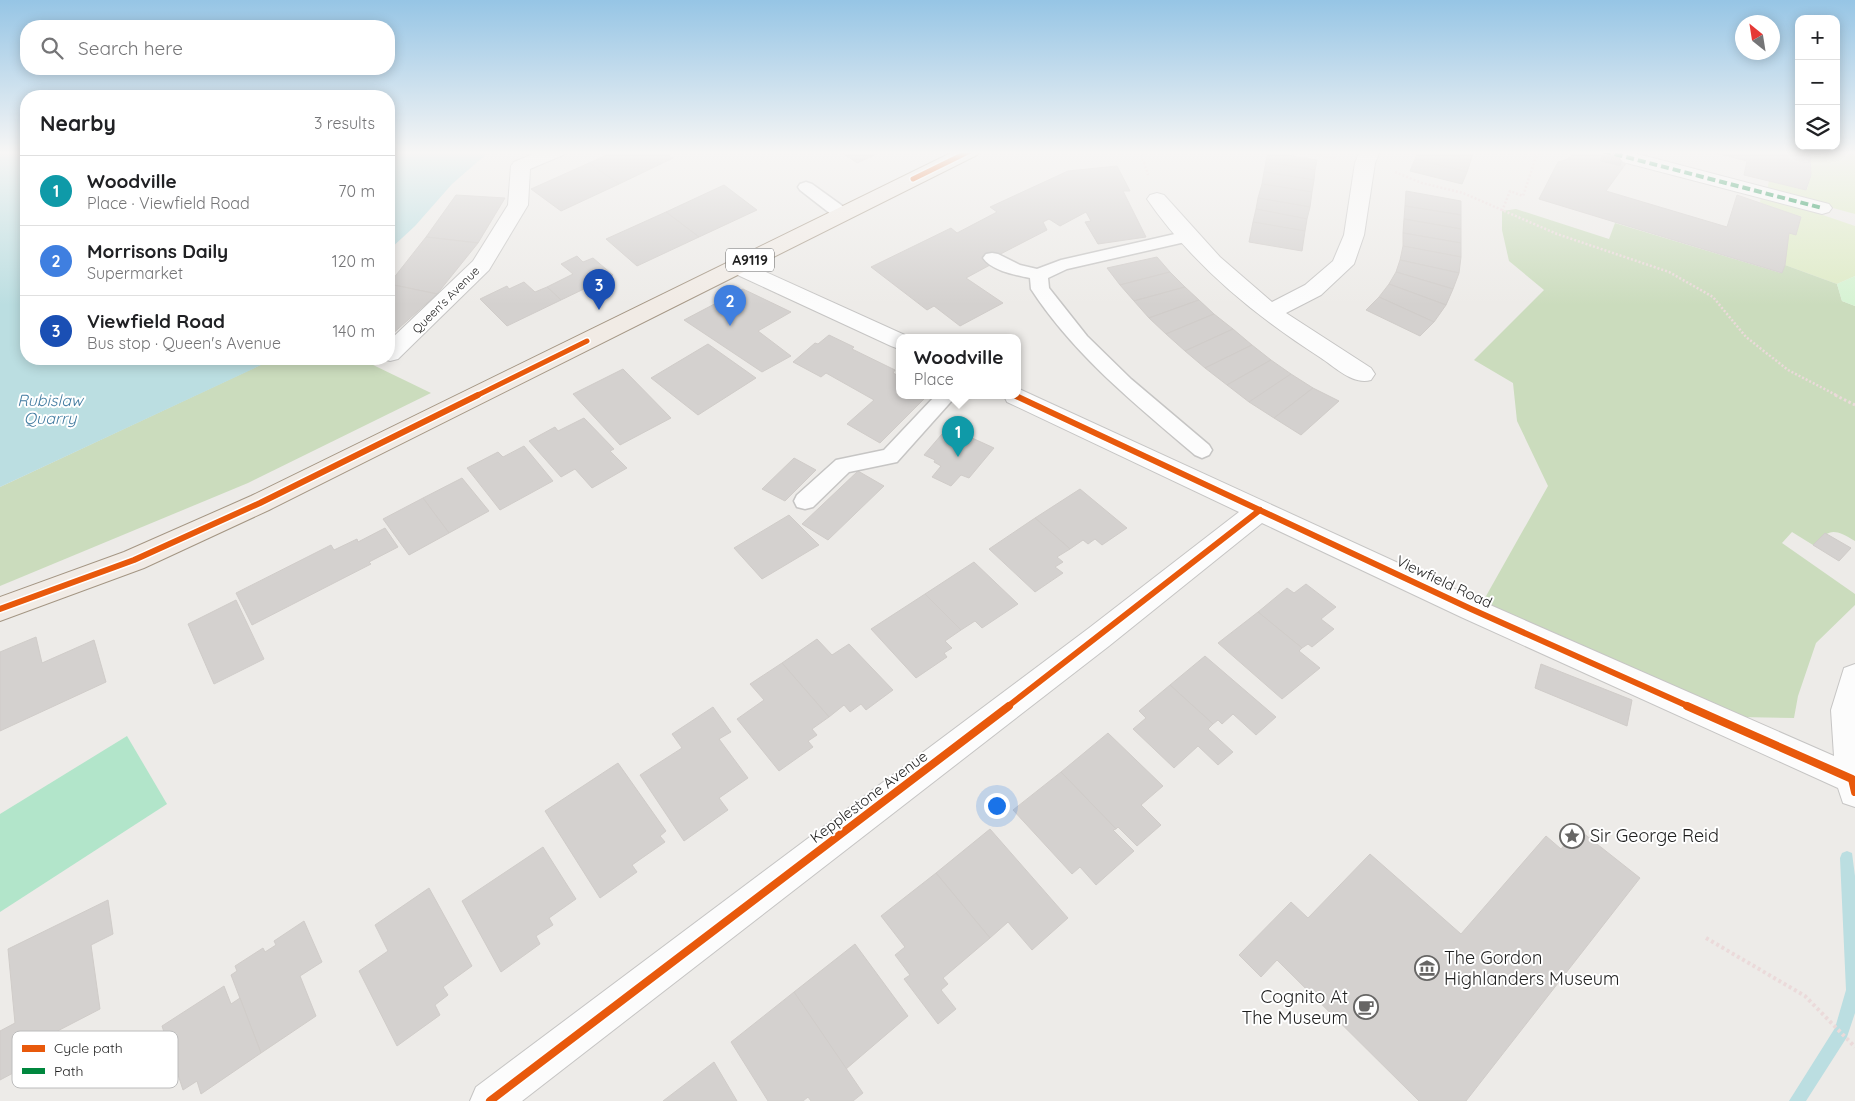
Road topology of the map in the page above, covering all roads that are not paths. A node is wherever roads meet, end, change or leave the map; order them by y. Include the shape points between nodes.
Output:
1 (518, 202) edge
2 (827, 202) edge
3 (866, 202) edge
4 (1160, 202) edge
5 (1360, 202) edge
6 (1800, 202) edge
7 (1822, 208) dead end
8 (842, 214) junction
9 (1188, 236) junction
10 (992, 258) dead end
11 (738, 266) junction
12 (1039, 275) junction
13 (1271, 311) junction
14 (896, 340) edge
15 (395, 348) edge
16 (1363, 374) dead end
17 (1021, 398) edge
18 (943, 399) edge
19 (1202, 450) dead end
20 (805, 501) dead end
21 (1260, 510) junction
22 (0, 609) edge
23 (1855, 677) edge
24 (1853, 785) edge
25 (490, 1101) edge

1 - 15 street, Queen's Avenue via 481,265
2 - 8 lane
3 - 8 main road, A9119
4 - 9 street
5 - 13 street via 1354,235 1342,264 1313,290
6 - 7 street
8 - 11 main road, A9119
9 - 12 lane via 1061,265
9 - 13 street via 1222,271
10 - 12 lane via 1014,269
11 - 14 street
11 - 22 main road, A9119 via 260,504 134,560
12 - 19 lane via 1040,288 1080,340 1124,384
13 - 16 street via 1313,344
17 - 21 street, Viewfield Road
18 - 20 lane via 890,457 843,465
21 - 24 street, Viewfield Road
21 - 25 street, Kepplestone Avenue via 1099,638
23 - 24 street via 1846,710

